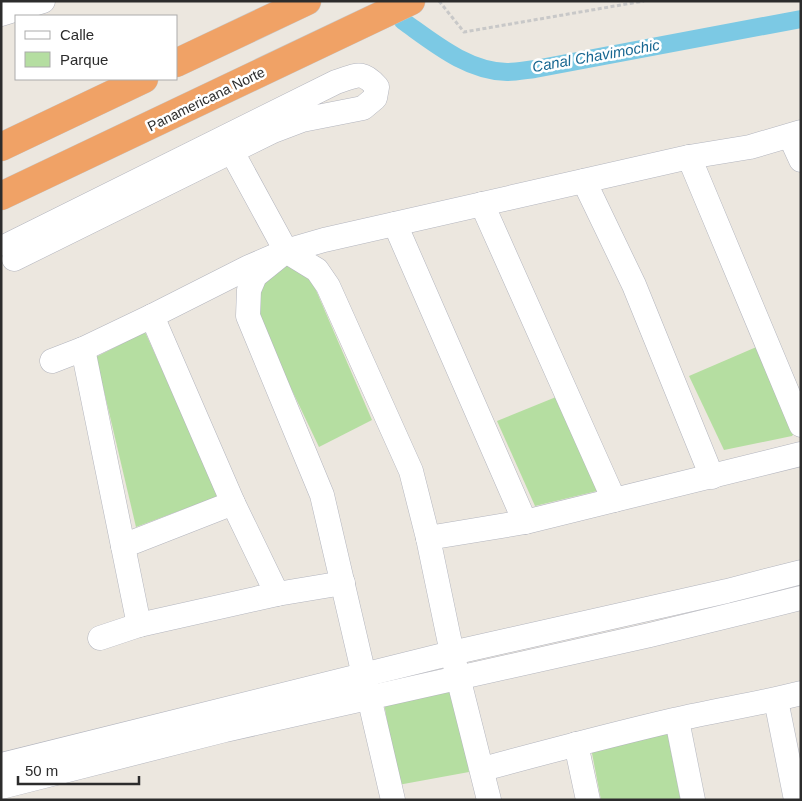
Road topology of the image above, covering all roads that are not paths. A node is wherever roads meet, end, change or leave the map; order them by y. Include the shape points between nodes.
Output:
1 (43, 1) edge
2 (307, 1) edge
3 (411, 1) edge
4 (1, 14) edge
5 (178, 63) edge
6 (142, 80) edge
7 (795, 134) edge
8 (227, 145) junction
9 (1, 147) edge
10 (689, 158) junction
11 (801, 160) edge
12 (584, 181) junction
13 (1, 196) edge
14 (482, 204) junction
15 (395, 224) junction
16 (286, 251) junction
17 (11, 252) dead end
18 (152, 316) junction
19 (83, 349) junction
20 (52, 361) dead end
21 (801, 425) edge
22 (801, 454) edge
23 (712, 477) junction
24 (614, 500) junction
25 (233, 503) junction
26 (525, 522) junction
27 (428, 538) junction
28 (123, 546) junction
29 (801, 572) edge
30 (343, 583) junction
31 (277, 594) junction
32 (801, 598) edge
33 (140, 625) junction
34 (100, 638) dead end
35 (452, 653) junction
36 (459, 678) junction
37 (368, 686) junction
38 (801, 693) edge
39 (776, 700) junction
40 (677, 720) junction
41 (576, 744) junction
42 (1, 765) edge
43 (483, 769) junction
44 (1, 787) edge
45 (393, 800) edge
46 (489, 800) edge
47 (588, 800) edge
48 (693, 800) edge
49 (796, 800) edge

1 - 4 street
2 - 5 highway
3 - 13 highway, Panamericana Norte
6 - 9 highway
7 - 10 street via 750,147
7 - 11 street
8 - 8 street via 302,120 362,108 375,98 377,87 369,78 358,75 343,80
8 - 16 street
8 - 17 street
10 - 12 street
10 - 21 street
12 - 14 street
12 - 23 street via 634,285
14 - 15 street
14 - 24 street
15 - 16 street
15 - 26 street
16 - 18 street
16 - 27 street via 317,270 328,286 412,471
16 - 30 street via 255,276 248,290 248,316 322,495
18 - 19 street
18 - 25 street
19 - 20 street
19 - 28 street
22 - 23 street
23 - 24 street
24 - 26 street
25 - 28 street
25 - 31 street
26 - 27 street
27 - 35 street
28 - 33 street
29 - 35 street via 727,592
30 - 31 street
30 - 37 street
31 - 33 street
32 - 36 street
33 - 34 street
35 - 36 street
35 - 37 street
36 - 37 street
36 - 43 street
37 - 42 street
37 - 44 street via 225,730
37 - 45 street
38 - 39 street
39 - 40 street
39 - 49 street
40 - 41 street
40 - 48 street
41 - 43 street
41 - 47 street
43 - 46 street

